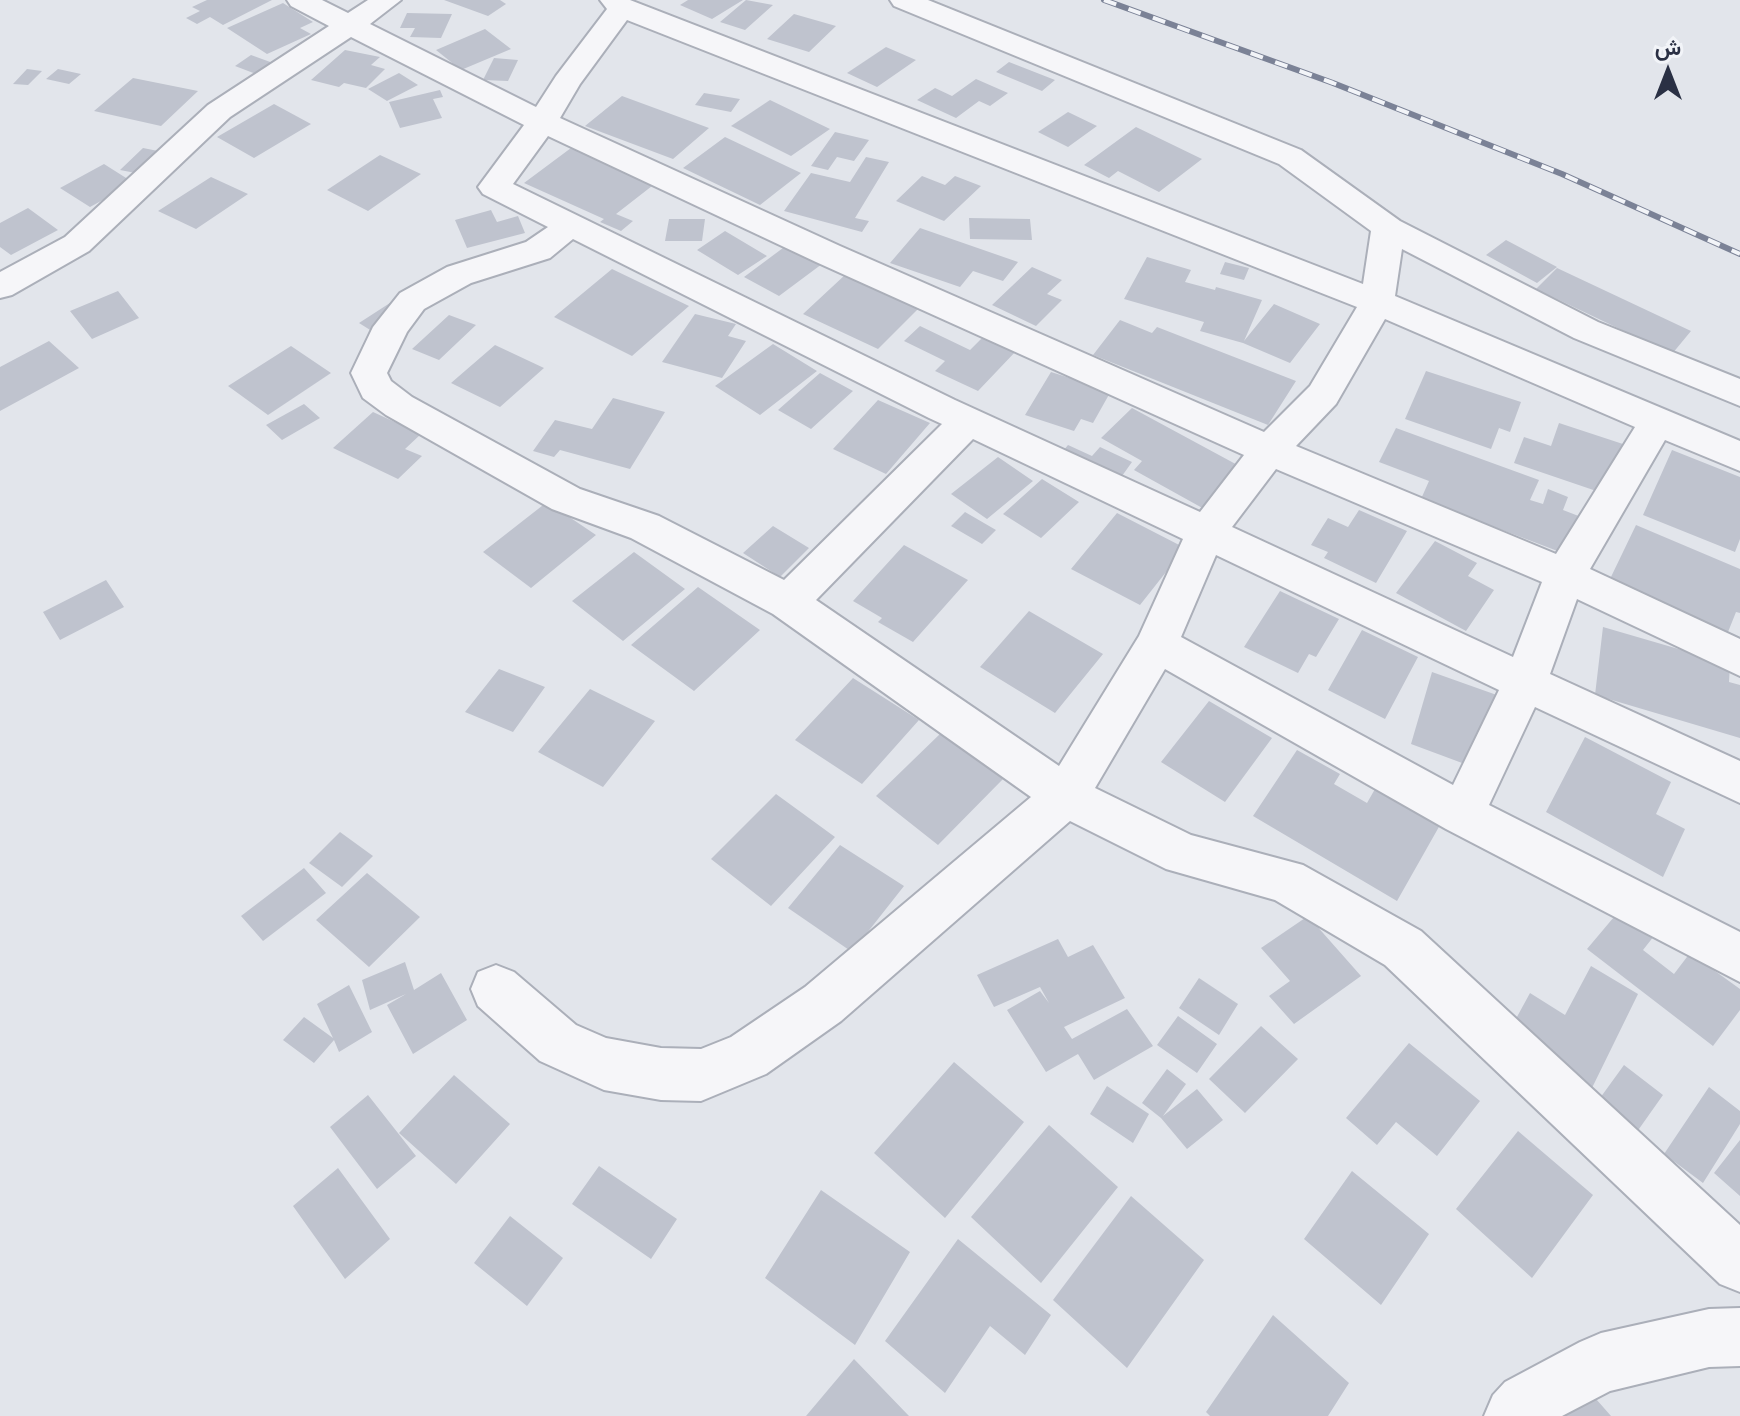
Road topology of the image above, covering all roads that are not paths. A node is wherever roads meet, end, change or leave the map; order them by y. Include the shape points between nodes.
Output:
1 (301, 0) edge
2 (387, 0) edge
3 (904, 0) edge
4 (618, 4) edge
5 (348, 26) junction
6 (542, 122) junction
7 (571, 225) junction
8 (1388, 228) junction
9 (0, 287) edge
10 (1377, 302) junction
11 (1740, 393) edge
12 (968, 421) junction
13 (1657, 422) junction
14 (1269, 450) junction
15 (1740, 457) edge
16 (1206, 533) junction
17 (1565, 575) junction
18 (788, 602) junction
19 (1157, 644) junction
20 (1740, 658) edge
21 (1525, 682) junction
22 (1740, 783) edge
23 (1066, 796) junction
24 (1462, 814) junction
25 (1740, 958) edge
26 (496, 989) dead end
27 (1740, 1264) edge
28 (1740, 1337) edge
29 (1514, 1416) edge

1 - 5 street
2 - 5 street
3 - 8 street via 1290,157
4 - 6 street
4 - 10 street
5 - 6 street
5 - 9 street via 219,111 77,244
6 - 7 street via 494,187
6 - 14 street
7 - 12 street
7 - 18 street via 538,250 459,275 412,301 391,327 369,373 376,389 566,499 645,527
8 - 10 street
8 - 11 street via 1586,330
10 - 13 street
10 - 14 street via 1323,395
12 - 16 street
12 - 18 street
13 - 15 street
13 - 17 street
14 - 16 street
14 - 17 street
16 - 19 street
16 - 21 street
17 - 20 street
17 - 21 street
18 - 23 street
19 - 23 street
19 - 24 street
21 - 22 street
21 - 24 street
23 - 26 street via 823,1004 748,1056 701,1075 604,1064 558,1043
23 - 27 street via 1183,854 1286,881 1403,948
24 - 25 street
28 - 29 street via 1709,1338 1601,1363 1526,1403

